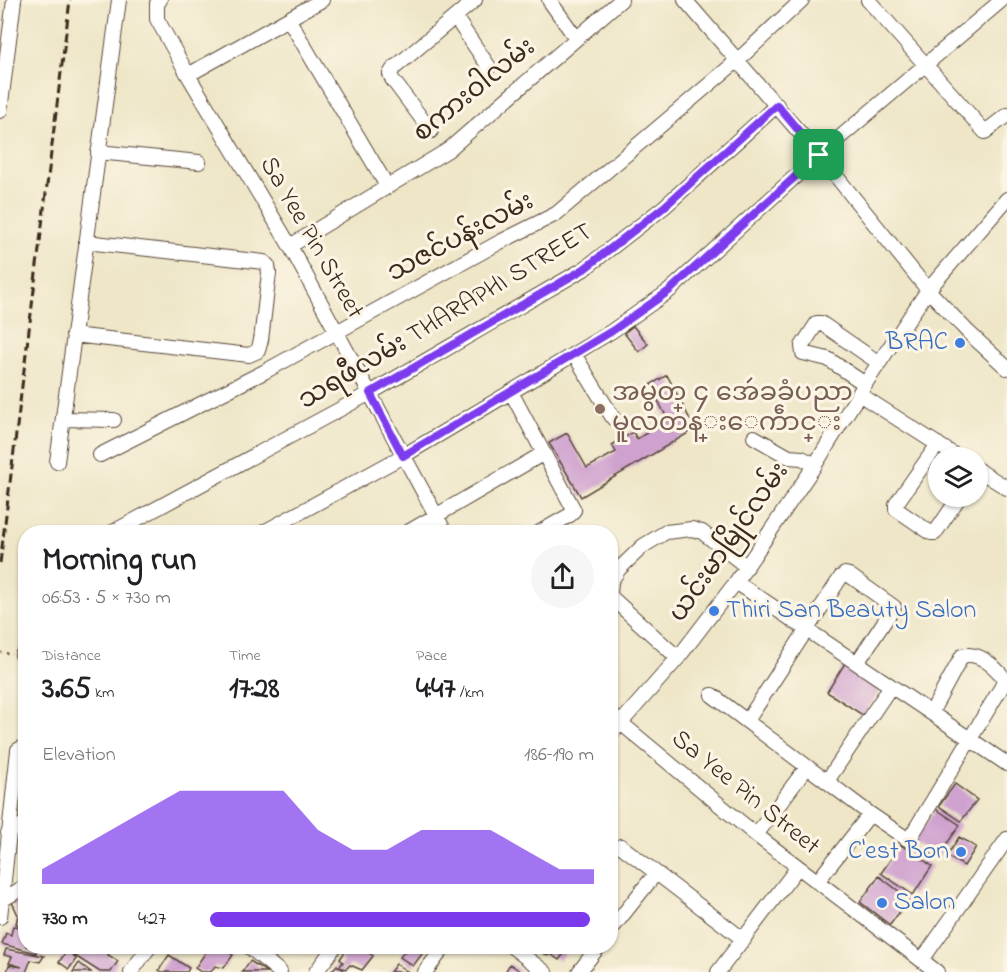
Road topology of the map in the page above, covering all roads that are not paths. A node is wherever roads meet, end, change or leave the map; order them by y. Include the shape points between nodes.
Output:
1 (14, 0) edge
2 (119, 0) edge
3 (160, 0) edge
4 (322, 0) edge
5 (475, 0) edge
6 (549, 0) edge
7 (621, 0) edge
8 (685, 0) edge
9 (802, 0) edge
10 (868, 0) edge
11 (1002, 0) edge
12 (455, 17) junction
13 (289, 20) junction
14 (576, 39) junction
15 (738, 60) junction
16 (926, 66) junction
17 (489, 67) dead end
18 (188, 75) junction
19 (777, 105) junction
20 (0, 111) edge
21 (1007, 115) edge
22 (431, 131) dead end
23 (98, 152) junction
24 (819, 155) junction
25 (199, 162) dead end
26 (387, 186) junction
27 (1007, 199) edge
28 (86, 242) junction
29 (290, 246) junction
30 (928, 290) junction
31 (338, 332) junction
32 (73, 335) junction
33 (574, 354) junction
34 (879, 363) junction
35 (1007, 368) edge
36 (862, 389) junction
37 (511, 392) junction
38 (370, 393) junction
39 (613, 418) dead end
40 (64, 419) junction
41 (114, 420) dead end
42 (754, 437) dead end
43 (938, 444) junction
44 (936, 447) edge
45 (942, 447) edge
46 (544, 453) junction
47 (100, 455) dead end
48 (403, 456) junction
49 (928, 458) edge
50 (57, 462) dead end
51 (815, 465) junction
52 (988, 475) edge
53 (1006, 484) edge
54 (953, 507) edge
55 (437, 517) junction
56 (126, 525) edge
57 (277, 525) edge
58 (422, 525) edge
59 (441, 525) edge
60 (552, 525) edge
61 (747, 567) junction
62 (618, 570) edge
63 (736, 582) junction
64 (618, 604) edge
65 (807, 630) junction
66 (678, 658) junction
67 (857, 663) junction
68 (891, 686) junction
69 (712, 695) dead end
70 (931, 713) junction
71 (618, 716) edge
72 (618, 720) edge
73 (747, 721) junction
74 (970, 740) junction
75 (1007, 764) edge
76 (807, 766) junction
77 (18, 772) edge
78 (827, 781) junction
79 (870, 814) junction
80 (18, 827) edge
81 (8, 833) junction
82 (756, 835) junction
83 (1007, 839) edge
84 (621, 846) dead end
85 (798, 867) junction
86 (656, 873) junction
87 (817, 882) junction
88 (18, 891) edge
89 (2, 900) junction
90 (0, 917) edge
91 (618, 921) edge
92 (744, 940) junction
93 (144, 954) edge
94 (260, 954) edge
95 (328, 954) edge
96 (439, 954) edge
97 (521, 954) edge
98 (593, 954) edge
99 (922, 960) junction
100 (130, 972) edge
101 (280, 972) edge
102 (316, 972) edge
103 (425, 972) edge
104 (545, 972) edge
105 (579, 972) edge
106 (718, 972) edge
107 (937, 972) edge

1 - 20 street
2 - 23 street
3 - 18 street, Sa Yee Pin Street via 156,19
4 - 13 street
5 - 12 street
6 - 14 street
7 - 14 street, စကားဝါလမ်း
8 - 15 street
9 - 15 street, သဇင်ပန်းလမ်း
10 - 16 street
11 - 16 street
12 - 17 street
12 - 22 street via 390,74
13 - 18 street
13 - 26 street
14 - 26 street, စကားဝါလမ်း via 448,150
15 - 19 street
15 - 31 street, သဇင်ပန်းလမ်း via 556,214
16 - 21 street via 985,132
16 - 24 street
18 - 29 street, Sa Yee Pin Street
19 - 24 street
19 - 38 street, သရဖီလမ်း THARAPHI STREET via 664,207 584,269
23 - 25 street
23 - 28 street
24 - 30 street
24 - 33 street via 669,291
26 - 29 street, စကားဝါလမ်း
27 - 30 street, ယင်းမာမြိုင်လမ်း
28 - 32 street
28 - 32 street via 264,262 269,273 261,340 258,351 249,355
29 - 31 street, Sa Yee Pin Street
30 - 34 street, ယင်းမာမြိုင်လမ်း
30 - 35 street
31 - 38 street, Sa Yee Pin Street
31 - 47 street, သဇင်ပန်းလမ်း
32 - 40 street
33 - 37 street
33 - 39 street
34 - 36 street, ယင်းမာမြိုင်လမ်း
34 - 36 street via 817,323 802,346 803,353 828,359
36 - 43 street
36 - 51 street, ယင်းမာမြိုင်လမ်း
37 - 46 street
37 - 48 street
38 - 48 street, Sa Yee Pin Street
38 - 56 street, သရဖီလမ်း THARAPHI STREET
40 - 41 street
40 - 50 street
42 - 51 street via 789,457
43 - 44 street
43 - 45 street
46 - 55 street
46 - 60 street via 574,510
48 - 55 street, Sa Yee Pin Street
48 - 57 street
49 - 54 street via 896,509 936,533
51 - 61 street, ယင်းမာမြိုင်လမ်း
52 - 53 street
55 - 58 street
55 - 59 street, Sa Yee Pin Street
61 - 62 street via 702,532 692,529 666,532 643,546
61 - 63 street, ယင်းမာမြိုင်လမ်း
63 - 65 street
63 - 66 street, ယင်းမာမြိုင်လမ်း
64 - 66 street
65 - 67 street
65 - 67 street via 841,577 849,575 894,607
65 - 73 street
66 - 71 street, ယင်းမာမြိုင်လမ်း
67 - 68 street
68 - 70 street
68 - 78 street
69 - 73 street
70 - 74 street
70 - 74 street via 962,656 977,655 1004,678
72 - 82 street, Sa Yee Pin Street
73 - 76 street
74 - 75 street
74 - 79 street via 910,838
76 - 78 street
76 - 82 street
77 - 81 street
78 - 79 street
79 - 87 street
80 - 81 street
81 - 89 street
82 - 85 street, Sa Yee Pin Street
83 - 99 street
84 - 86 street
85 - 87 street, Sa Yee Pin Street
85 - 92 street
86 - 91 street
86 - 92 street
87 - 99 street, Sa Yee Pin Street
88 - 89 street
89 - 90 street
92 - 106 street
93 - 100 street
94 - 101 street
95 - 102 street
96 - 103 street
97 - 104 street
98 - 105 street
99 - 107 street, Sa Yee Pin Street

